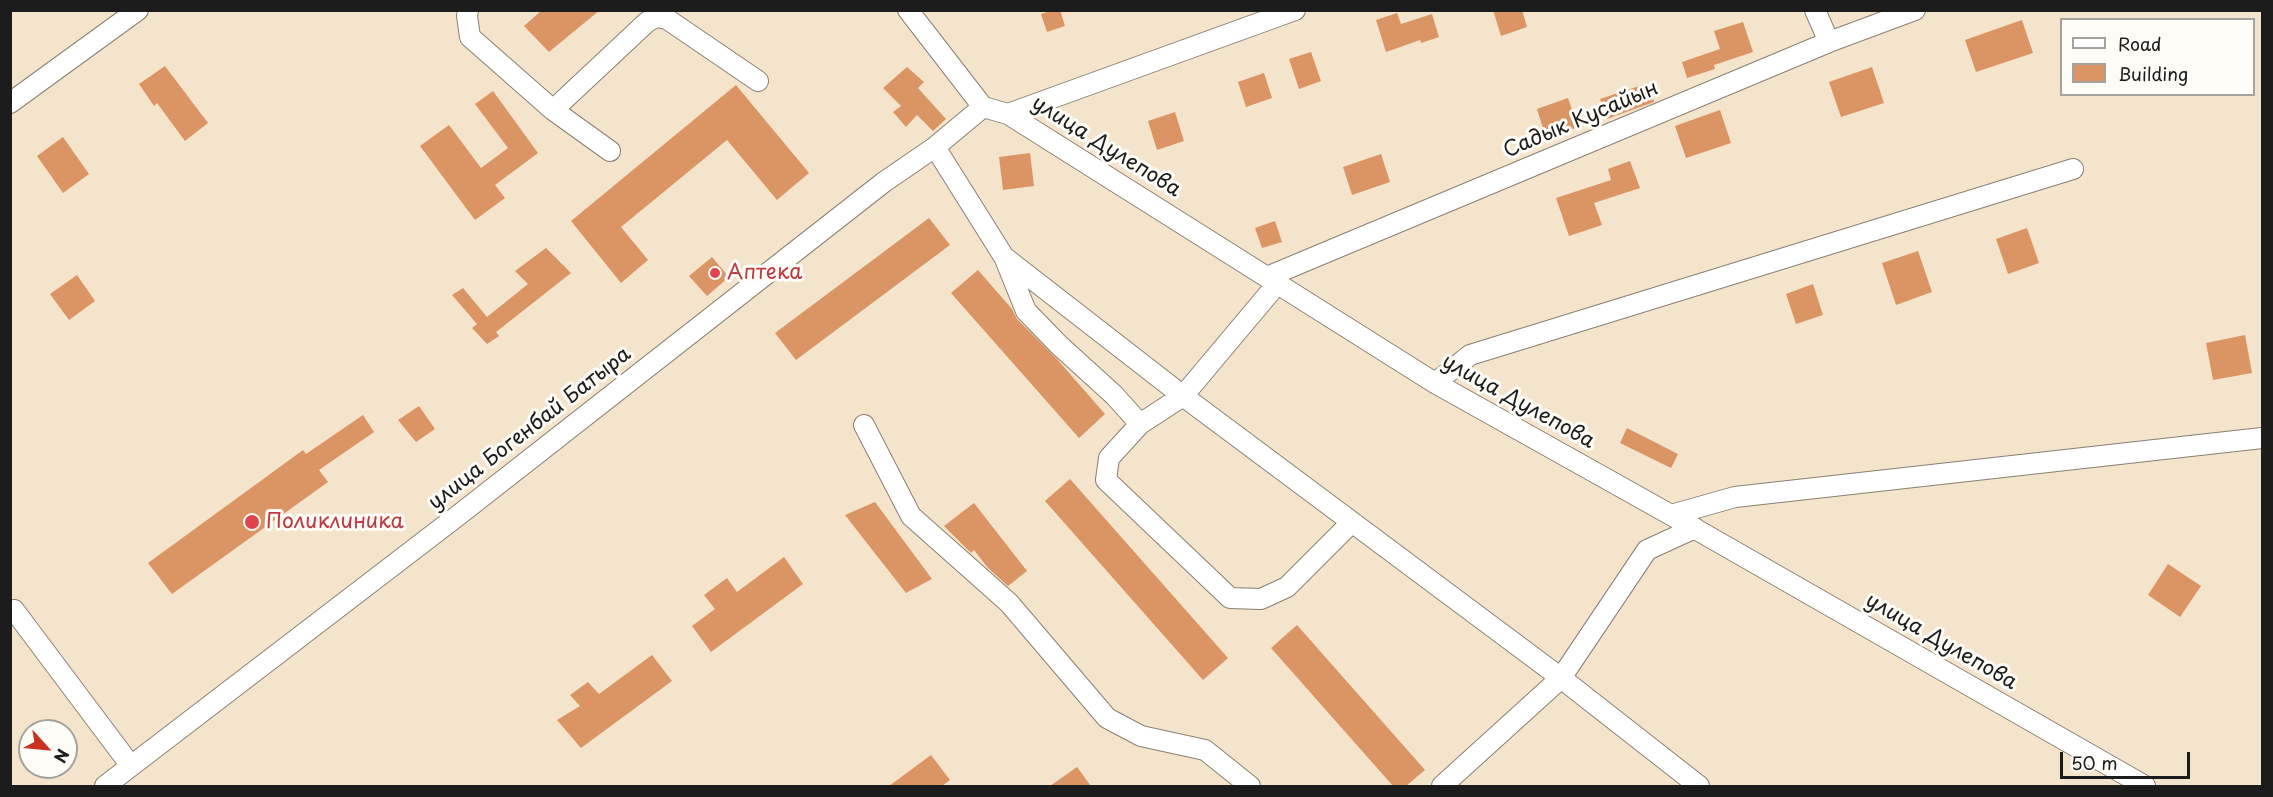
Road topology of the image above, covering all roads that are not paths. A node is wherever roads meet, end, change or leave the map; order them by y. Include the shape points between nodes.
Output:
1 (138, 10) edge
2 (468, 10) edge
3 (908, 10) edge
4 (1294, 10) edge
5 (1815, 10) edge
6 (1916, 10) edge
7 (1829, 42) junction
8 (758, 81) dead end
9 (10, 103) edge
10 (983, 107) junction
11 (553, 110) junction
12 (1008, 114) junction
13 (935, 147) junction
14 (610, 151) dead end
15 (2073, 170) dead end
16 (1004, 257) junction
17 (1272, 280) junction
18 (1435, 383) junction
19 (1183, 396) junction
20 (1140, 424) junction
21 (864, 425) dead end
22 (2262, 438) edge
23 (1671, 514) junction
24 (1352, 522) junction
25 (1695, 528) junction
26 (14, 610) dead end
27 (1561, 678) junction
28 (131, 766) junction
29 (105, 786) edge
30 (1250, 786) edge
31 (1442, 786) edge
32 (1699, 786) edge
33 (2145, 786) edge

1 - 9 street
2 - 11 street via 470,37
3 - 10 street
4 - 12 street
5 - 7 street
6 - 7 street, Садык Кусайын
7 - 17 street, Садык Кусайын
8 - 11 street via 668,19 656,17
10 - 12 street, улица Дулепова
10 - 13 street, улица Богенбай Батыра
11 - 14 street
12 - 17 street, улица Дулепова
13 - 16 street
13 - 28 street, улица Богенбай Батыра via 884,182
15 - 18 street via 1470,355
16 - 19 street
16 - 20 street via 1026,311
17 - 18 street, улица Дулепова
17 - 19 street
18 - 23 street, улица Дулепова
19 - 20 street
19 - 24 street
20 - 24 street via 1109,458 1106,480 1230,597 1261,599 1287,586
21 - 30 street via 910,516 1008,603 1107,718 1141,736 1205,750
22 - 23 street via 1735,497
23 - 25 street, улица Дулепова
24 - 27 street
25 - 27 street via 1647,550
25 - 33 street, улица Дулепова
26 - 28 street
27 - 31 street
27 - 32 street
28 - 29 street, улица Богенбай Батыра

